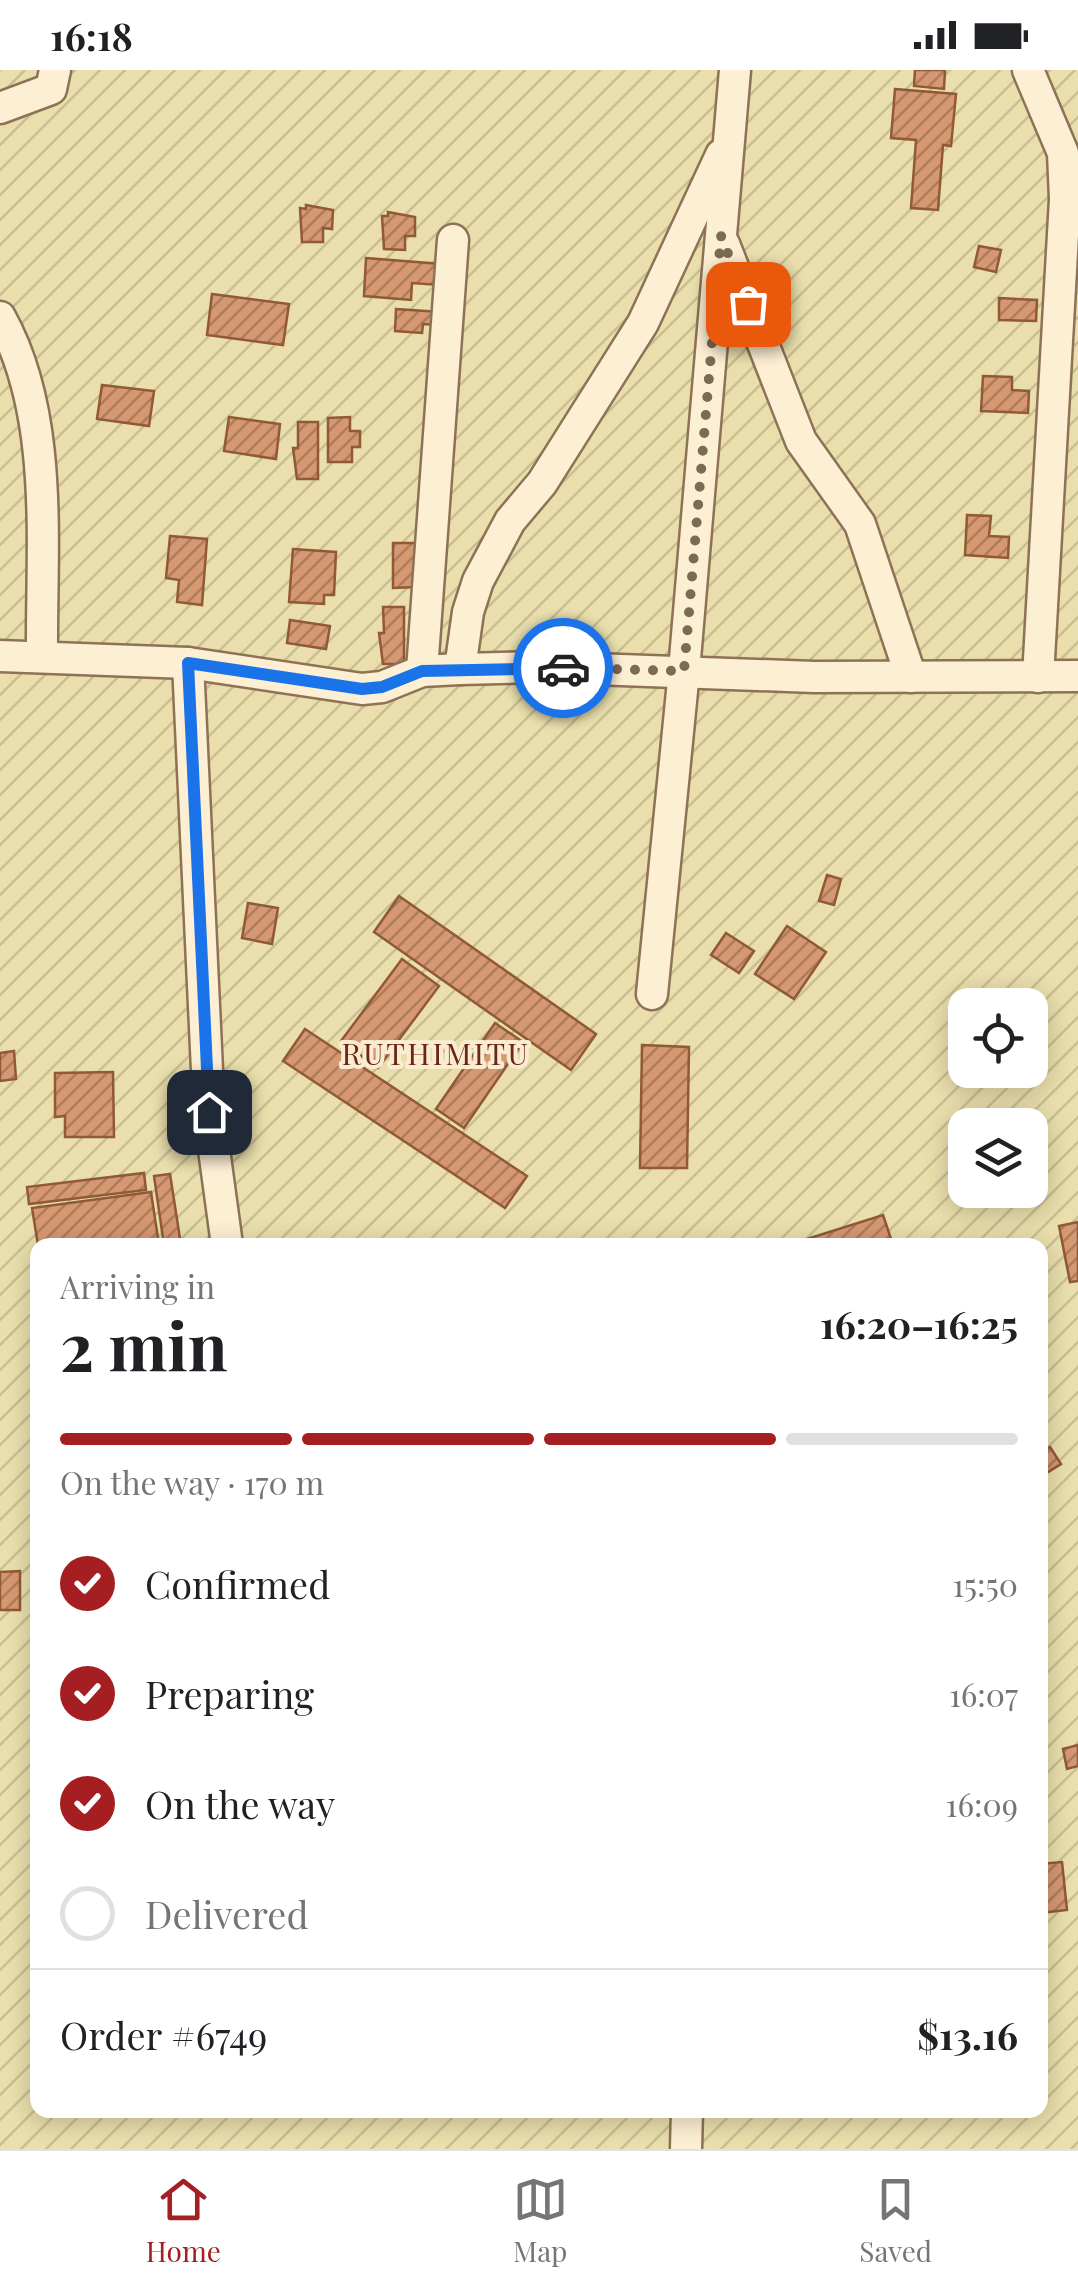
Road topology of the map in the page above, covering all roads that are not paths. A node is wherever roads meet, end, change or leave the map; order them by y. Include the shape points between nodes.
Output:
1 (55, 70) edge
2 (736, 70) edge
3 (1028, 70) edge
4 (0, 108) edge
5 (730, 136) junction
6 (721, 236) junction
7 (453, 240) dead end
8 (0, 317) edge
9 (42, 655) junction
10 (0, 656) edge
11 (188, 663) junction
12 (460, 669) junction
13 (422, 671) junction
14 (684, 671) junction
15 (1078, 676) edge
16 (911, 677) junction
17 (1038, 677) junction
18 (652, 994) dead end
19 (227, 1238) edge
20 (687, 2118) edge
21 (686, 2149) edge

1 - 4 street via 51,89
2 - 5 street
3 - 17 street via 1064,153 1065,199
5 - 6 street
5 - 12 street via 642,323 542,483 510,521 478,581
6 - 14 street
6 - 16 street via 800,442 860,524
7 - 13 street
8 - 9 street via 31,399 38,438
9 - 10 street
9 - 11 street
11 - 13 street via 362,689
11 - 19 street via 209,1112
12 - 13 street
12 - 14 street
14 - 16 street
14 - 18 street
15 - 17 street
16 - 17 street
20 - 21 street

